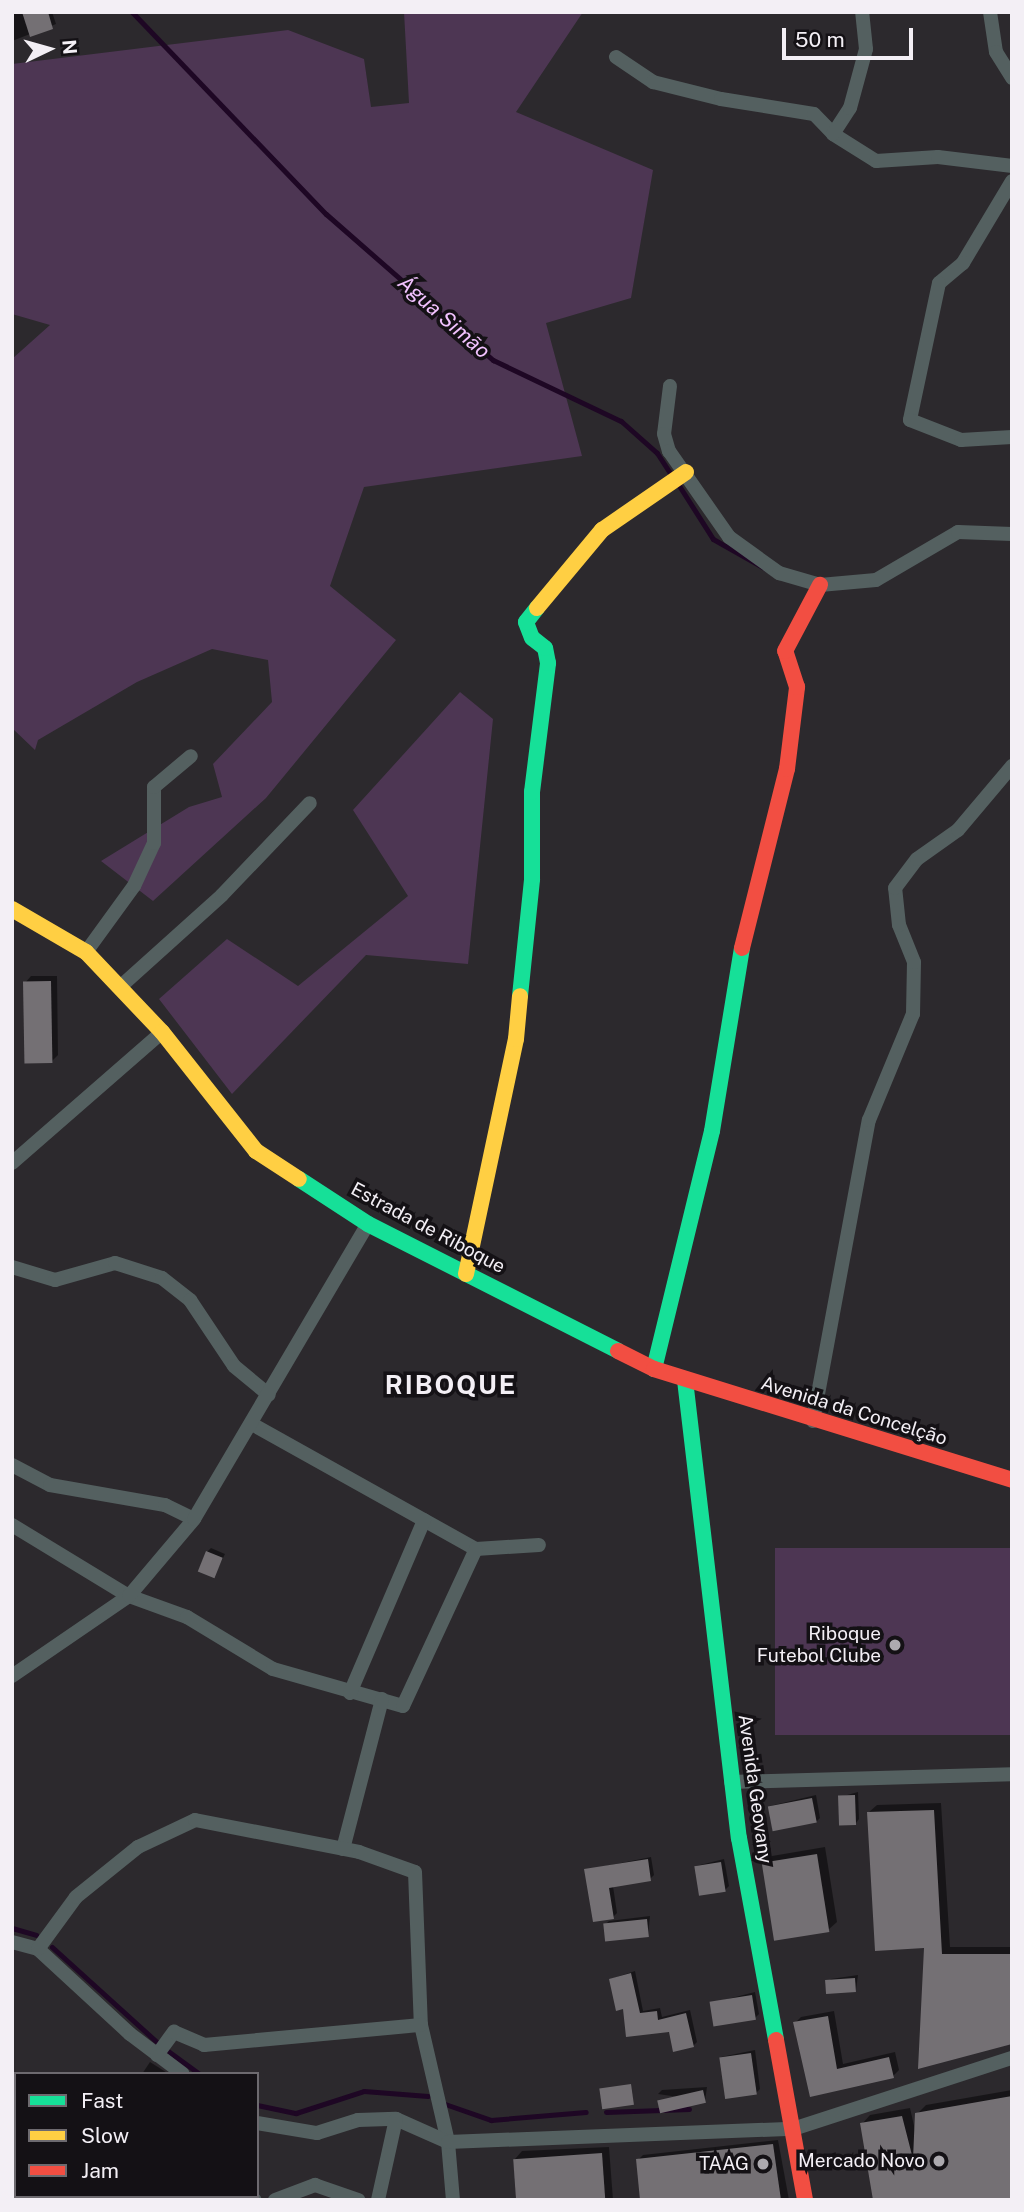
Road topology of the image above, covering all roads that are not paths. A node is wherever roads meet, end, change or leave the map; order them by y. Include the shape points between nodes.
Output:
1 (862, 12) edge
2 (990, 12) edge
3 (616, 57) dead end
4 (1012, 78) edge
5 (833, 134) junction
6 (1012, 166) edge
7 (1012, 181) edge
8 (670, 386) dead end
9 (1012, 437) edge
10 (686, 472) junction
11 (1012, 534) edge
12 (820, 585) junction
13 (191, 755) dead end
14 (1012, 765) edge
15 (310, 803) dead end
16 (12, 909) edge
17 (86, 952) junction
18 (120, 987) junction
19 (162, 1032) junction
20 (12, 1163) edge
21 (368, 1224) junction
22 (12, 1268) edge
23 (466, 1274) junction
24 (654, 1369) junction
25 (685, 1380) junction
26 (269, 1395) junction
27 (813, 1421) junction
28 (252, 1424) junction
29 (12, 1465) edge
30 (1012, 1480) edge
31 (194, 1519) junction
32 (424, 1520) junction
33 (12, 1525) edge
34 (539, 1545) dead end
35 (476, 1549) junction
36 (129, 1597) junction
37 (12, 1676) edge
38 (350, 1693) junction
39 (382, 1699) junction
40 (1012, 1774) edge
41 (731, 1782) junction
42 (343, 1849) junction
43 (12, 1942) edge
44 (38, 1949) junction
45 (421, 2025) junction
46 (157, 2055) junction
47 (1012, 2058) edge
48 (180, 2072) edge
49 (396, 2119) junction
50 (259, 2123) edge
51 (793, 2129) junction
52 (449, 2142) junction
53 (275, 2200) edge
54 (358, 2200) edge
55 (378, 2200) edge
56 (453, 2200) edge
57 (805, 2200) edge

1 - 5 street via 866,49 850,108
2 - 4 street via 996,52
3 - 5 street via 653,82 814,114
5 - 6 street via 876,161 938,157
7 - 9 street via 963,263 939,283 910,420 961,440
8 - 10 street via 664,434 669,452
10 - 12 street via 729,537 779,573
10 - 23 street via 602,530 526,622 532,638 545,648 548,663 532,792 532,879 516,1039
11 - 12 street via 958,531 876,580
12 - 24 street via 785,651 797,687 787,769 751,906 727,1020 712,1131
13 - 17 street via 154,787 154,843 134,886
14 - 27 street via 958,830 918,859 895,888 899,925 914,962 913,1014 869,1119
15 - 18 street via 222,895
16 - 17 street, Estrada de Riboque
17 - 18 street, Estrada de Riboque
18 - 19 street, Estrada de Riboque
19 - 20 street
19 - 21 street, Estrada de Riboque via 256,1151
21 - 23 street, Estrada de Riboque
21 - 26 street
22 - 26 street via 55,1280 114,1264 162,1278 190,1300 234,1366
23 - 24 street, Estrada de Riboque
24 - 25 street, Estrada de Riboque
25 - 27 street, Avenida da Concelção
25 - 41 street, Avenida Geovany
26 - 28 street
27 - 30 street, Avenida da Concelção
28 - 31 street
28 - 32 street
29 - 31 street via 50,1485 165,1505
31 - 36 street
32 - 35 street
32 - 38 street
33 - 36 street
34 - 35 street
35 - 39 street via 403,1706
36 - 37 street
36 - 38 street via 187,1616 273,1669
38 - 39 street
39 - 42 street
40 - 41 street
41 - 51 street, Avenida Geovany
42 - 44 street via 195,1820 138,1847 76,1897
42 - 45 street via 415,1872
43 - 44 street
44 - 46 street
45 - 46 street via 204,2045 174,2032
45 - 52 street
46 - 48 street
47 - 51 street
49 - 50 street via 358,2120 317,2133
49 - 52 street
49 - 55 street
51 - 52 street
51 - 57 street, Avenida Geovany
52 - 56 street
53 - 54 street via 315,2185

